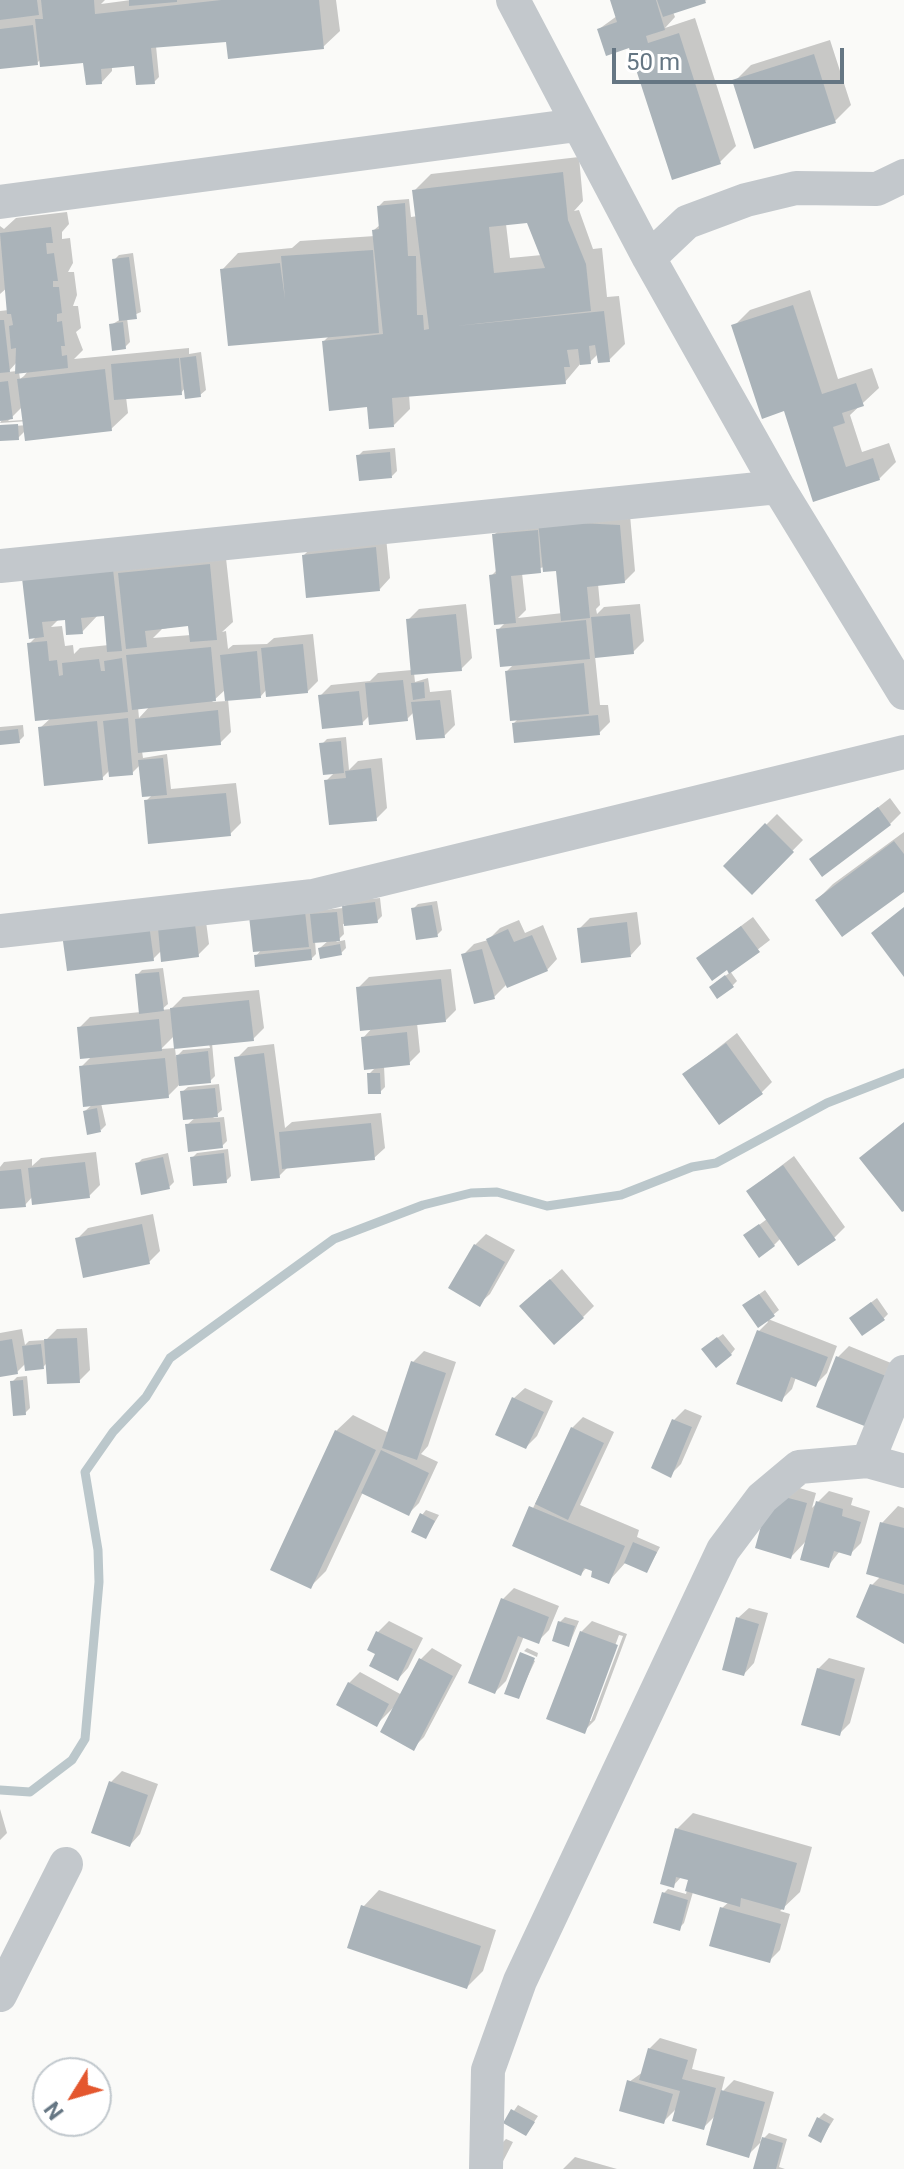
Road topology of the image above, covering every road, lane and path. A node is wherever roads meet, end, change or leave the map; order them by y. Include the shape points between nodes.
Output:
1 (513, 0) edge
2 (577, 125) junction
3 (904, 176) edge
4 (0, 202) edge
5 (649, 258) junction
6 (778, 487) junction
7 (0, 566) edge
8 (904, 693) edge
9 (904, 752) edge
10 (0, 931) edge
11 (904, 1372) edge
12 (868, 1461) junction
13 (904, 1471) edge
14 (66, 1864) dead end
15 (0, 1995) edge
16 (486, 2169) edge

1 - 2 street
2 - 4 street
2 - 5 street
3 - 5 street via 877,189 796,188 746,200 687,222
5 - 6 street
6 - 7 street
6 - 8 street
9 - 10 street via 313,896
11 - 12 street
12 - 13 street
12 - 16 street via 799,1467 762,1498 723,1550 520,1981 488,2070
14 - 15 street

